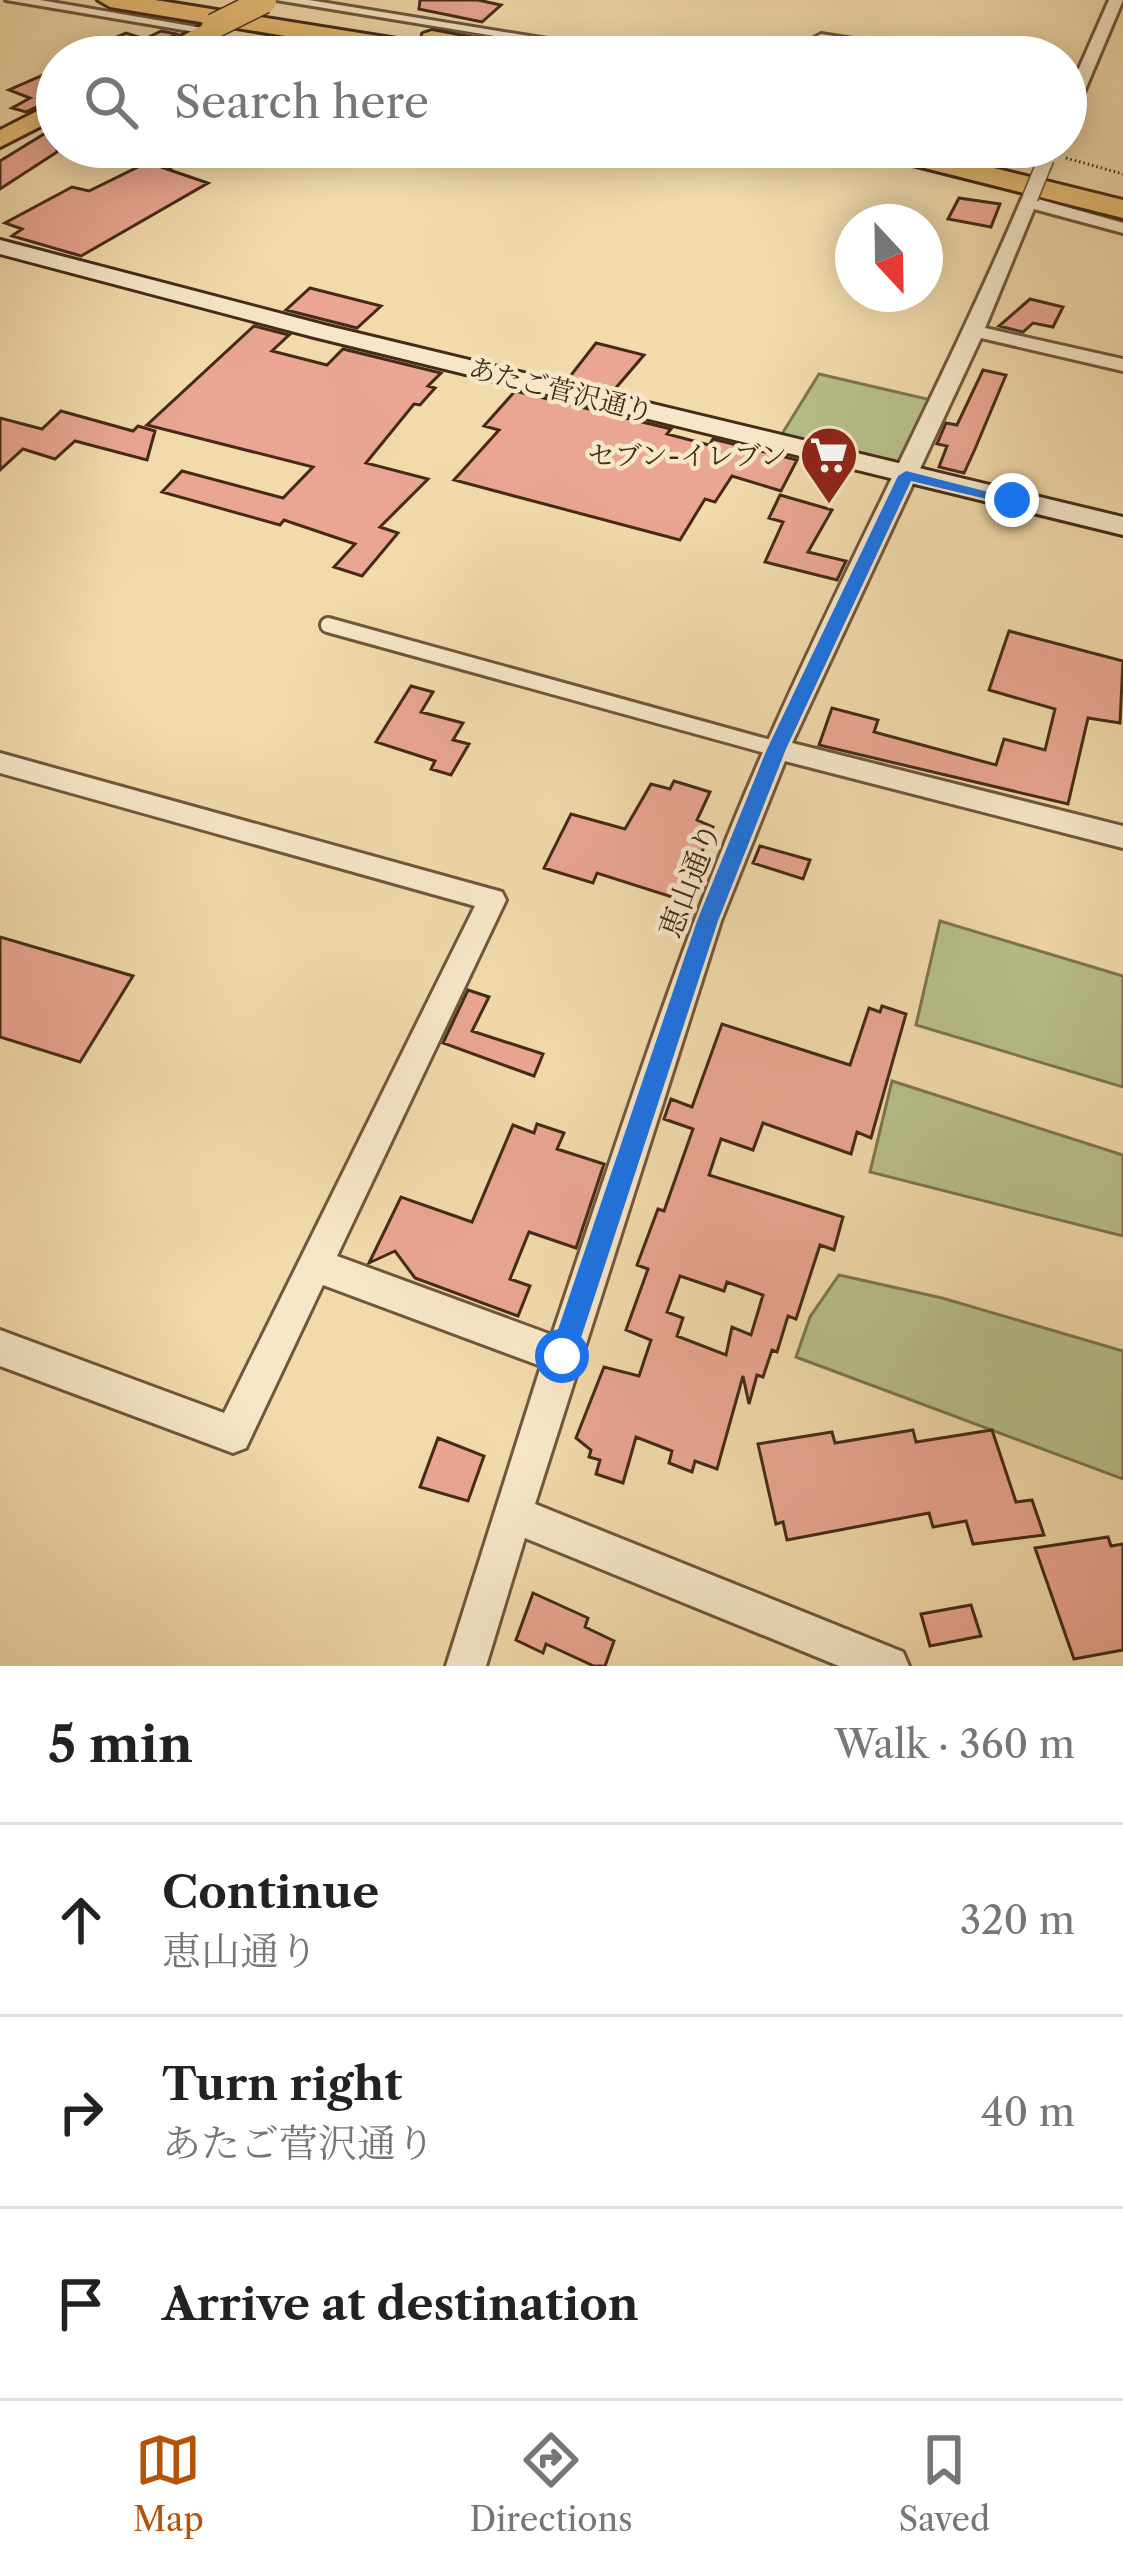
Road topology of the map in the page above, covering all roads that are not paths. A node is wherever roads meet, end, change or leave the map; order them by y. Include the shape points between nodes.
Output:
1 (13, 0) edge
2 (110, 0) edge
3 (190, 0) edge
4 (265, 0) edge
5 (284, 0) edge
6 (1116, 0) edge
7 (210, 28) junction
8 (195, 36) edge
9 (330, 36) edge
10 (403, 36) edge
11 (515, 36) edge
12 (1087, 53) edge
13 (36, 120) edge
14 (0, 140) edge
15 (959, 168) edge
16 (1025, 168) edge
17 (1043, 168) edge
18 (1123, 193) edge
19 (1030, 200) junction
20 (1123, 209) edge
21 (1123, 228) edge
22 (0, 248) edge
23 (974, 331) junction
24 (1123, 364) edge
25 (906, 476) junction
26 (1123, 526) edge
27 (328, 626) dead end
28 (777, 749) junction
29 (0, 763) edge
30 (1123, 837) edge
31 (315, 1264) junction
32 (0, 1348) edge
33 (562, 1356) junction
34 (515, 1515) junction
35 (466, 1666) edge
36 (889, 1666) edge

1 - 7 street
2 - 9 highway
3 - 10 highway
4 - 7 main road, bridge
5 - 11 street
6 - 12 street
7 - 8 main road
13 - 14 main road
15 - 20 highway
16 - 18 highway
17 - 19 street, 恵山通り, bridge
19 - 21 street
19 - 23 street, 恵山通り
22 - 25 street, あたご菅沢通り
23 - 24 street
23 - 25 street, 恵山通り
25 - 26 street, あたご菅沢通り
25 - 28 street, 恵山通り
27 - 28 lane
28 - 30 street
28 - 33 street, 恵山通り via 707,921
29 - 31 street via 492,900
31 - 32 street via 232,1435
31 - 33 street
33 - 34 street, 恵山通り
34 - 35 street, 恵山通り
34 - 36 street

